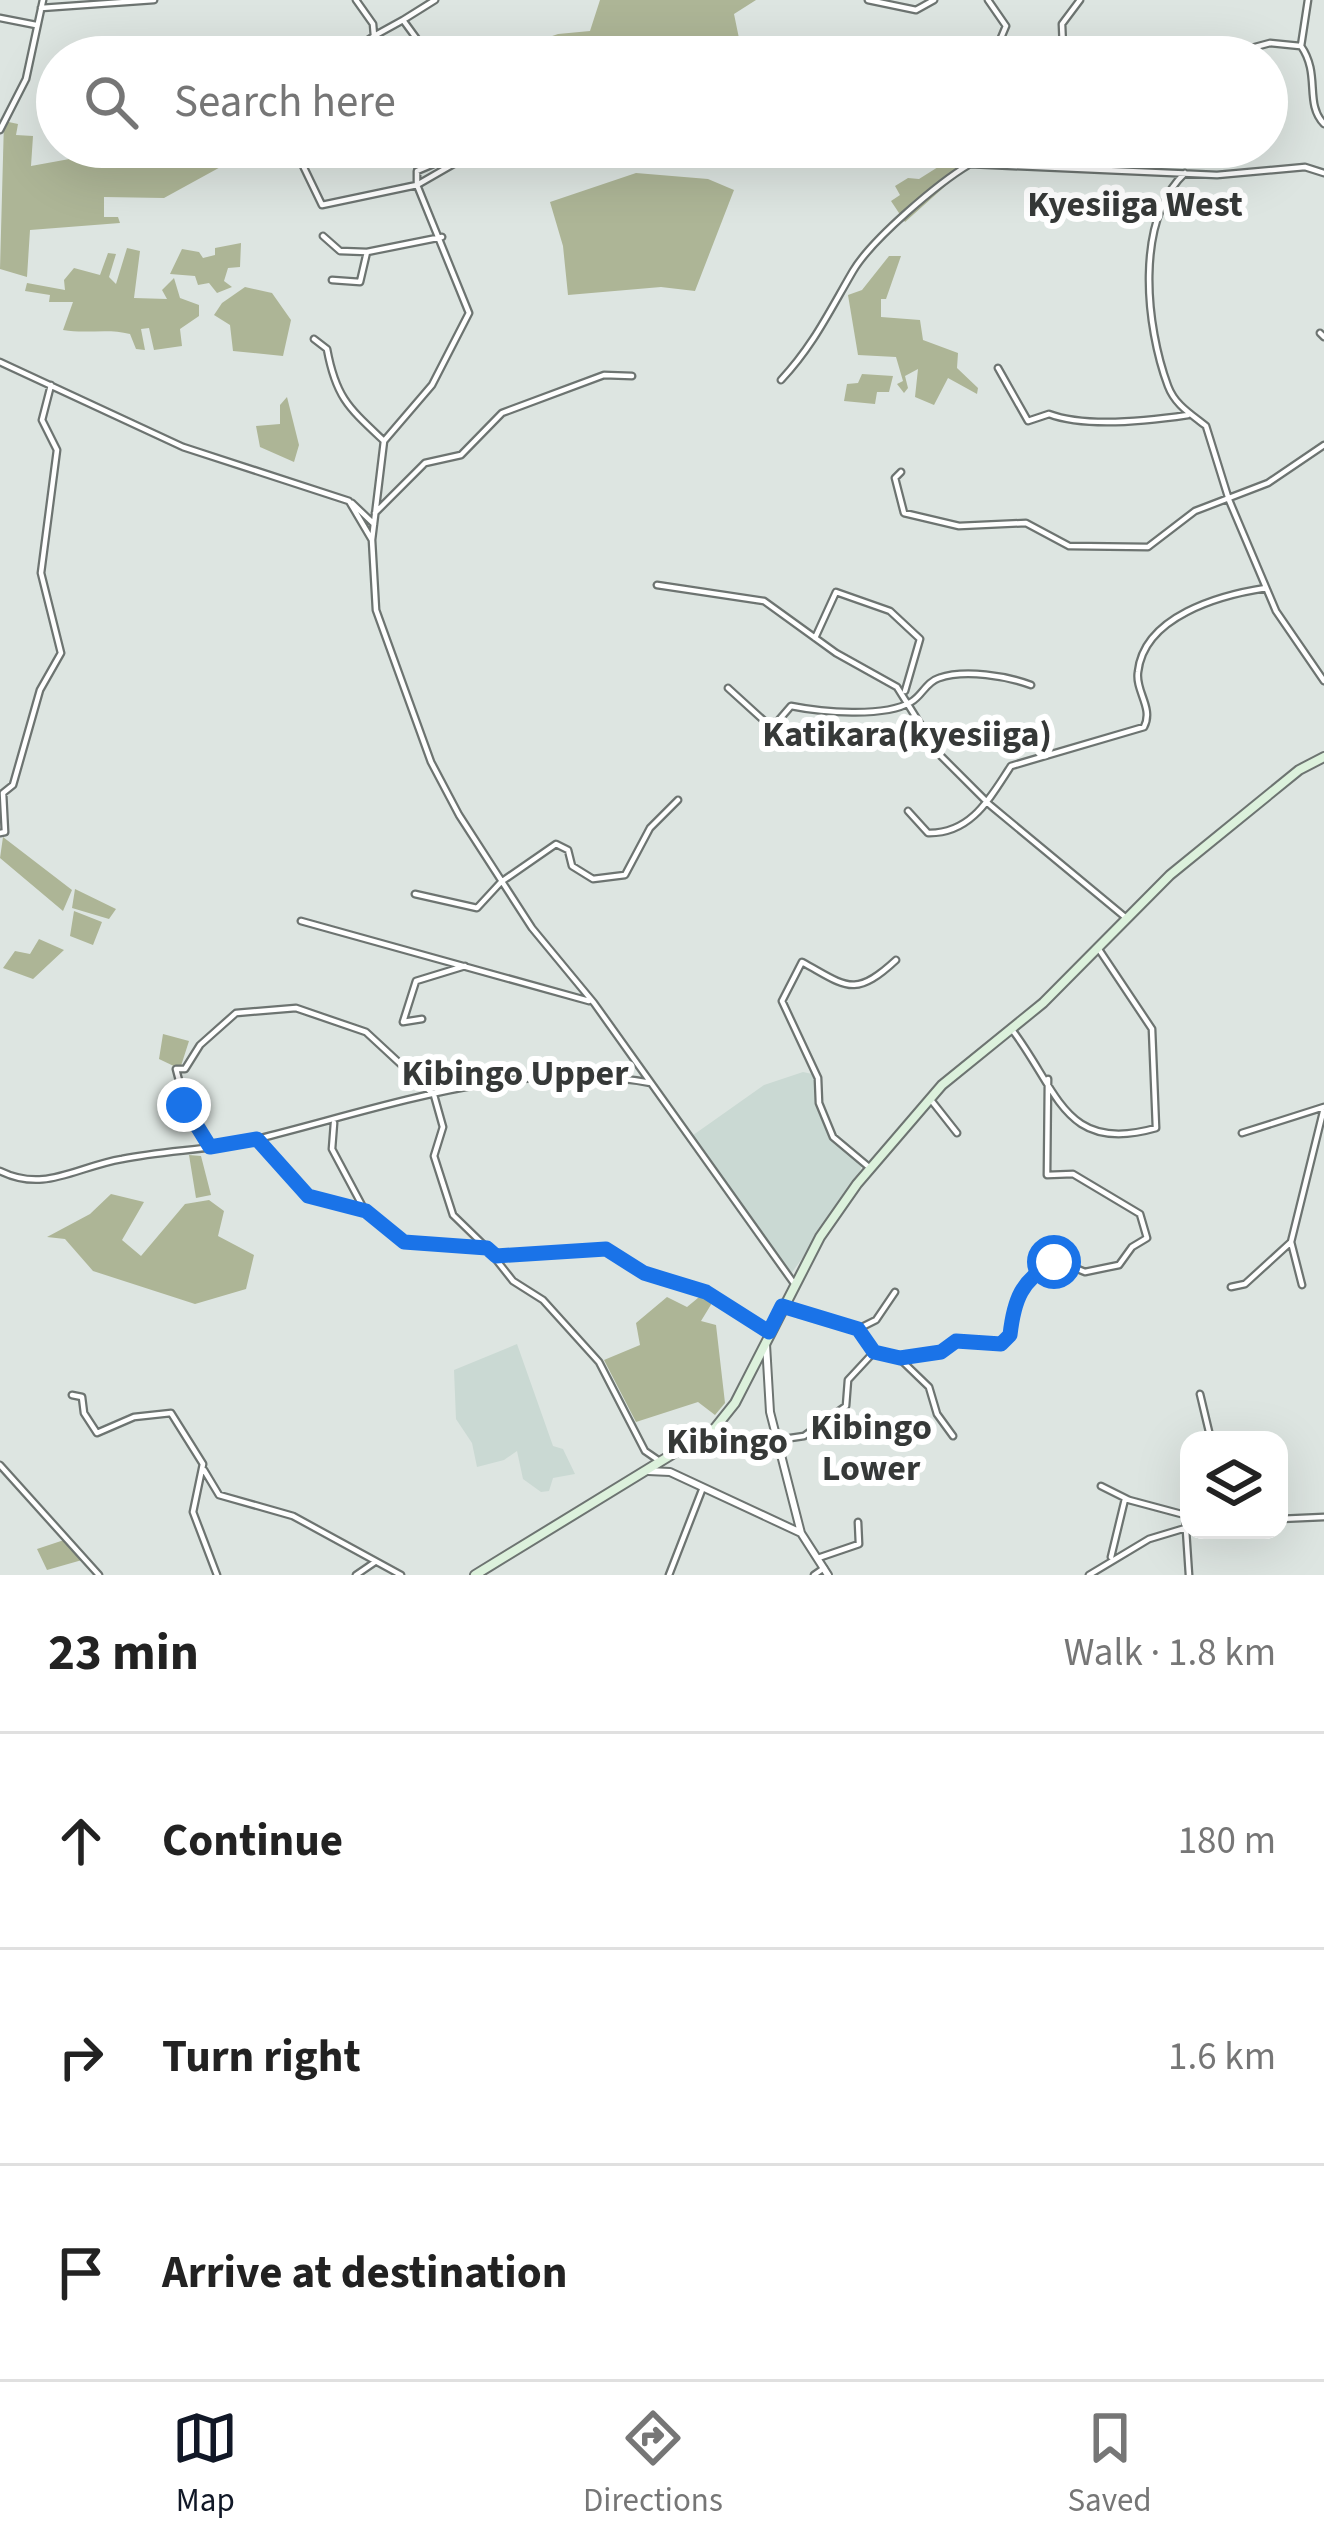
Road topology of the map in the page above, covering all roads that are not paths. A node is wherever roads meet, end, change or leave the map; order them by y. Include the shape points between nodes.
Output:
1 (154, 0) edge
2 (356, 0) edge
3 (436, 0) edge
4 (868, 0) edge
5 (934, 0) edge
6 (988, 0) edge
7 (1080, 0) edge
8 (1308, 0) edge
9 (42, 4) edge
10 (0, 18) edge
11 (403, 20) junction
12 (38, 25) junction
13 (372, 36) edge
14 (375, 36) edge
15 (415, 36) edge
16 (1005, 36) edge
17 (1063, 36) edge
18 (1288, 45) edge
19 (1301, 46) junction
20 (1324, 124) edge
21 (0, 130) edge
22 (304, 168) edge
23 (424, 168) edge
24 (447, 168) edge
25 (964, 168) edge
26 (1066, 168) edge
27 (1185, 173) junction
28 (1324, 173) edge
29 (417, 185) junction
30 (323, 236) dead end
31 (442, 237) junction
32 (367, 253) junction
33 (332, 280) dead end
34 (314, 339) dead end
35 (0, 362) edge
36 (998, 368) dead end
37 (632, 376) dead end
38 (782, 380) dead end
39 (52, 383) junction
40 (1188, 415) junction
41 (384, 441) junction
42 (1324, 445) edge
43 (901, 472) dead end
44 (1228, 500) junction
45 (349, 502) junction
46 (375, 513) junction
47 (374, 524) junction
48 (372, 540) junction
49 (657, 586) dead end
50 (1268, 588) junction
51 (815, 638) junction
52 (1324, 681) edge
53 (1031, 686) dead end
54 (728, 688) dead end
55 (904, 694) junction
56 (909, 704) junction
57 (1324, 757) edge
58 (678, 800) dead end
59 (990, 805) junction
60 (908, 811) dead end
61 (0, 833) edge
62 (501, 882) junction
63 (415, 894) dead end
64 (1127, 918) junction
65 (301, 921) dead end
66 (1098, 948) junction
67 (896, 960) dead end
68 (471, 964) junction
69 (594, 1003) junction
70 (422, 1019) dead end
71 (1013, 1031) junction
72 (1048, 1078) junction
73 (651, 1084) junction
74 (434, 1095) junction
75 (931, 1100) junction
76 (1324, 1107) edge
77 (339, 1120) junction
78 (957, 1133) dead end
79 (1242, 1133) dead end
80 (257, 1139) junction
81 (210, 1147) junction
82 (870, 1168) junction
83 (0, 1172) edge
84 (366, 1211) junction
85 (1291, 1242) junction
86 (487, 1248) junction
87 (496, 1256) junction
88 (794, 1282) junction
89 (1302, 1285) dead end
90 (1231, 1287) dead end
91 (895, 1292) dead end
92 (782, 1306) junction
93 (858, 1329) junction
94 (767, 1335) junction
95 (874, 1352) junction
96 (900, 1358) junction
97 (1200, 1394) dead end
98 (72, 1395) dead end
99 (1209, 1431) edge
100 (953, 1436) dead end
101 (776, 1440) junction
102 (203, 1464) junction
103 (0, 1465) edge
104 (667, 1467) junction
105 (1101, 1486) dead end
106 (702, 1490) junction
107 (1125, 1499) junction
108 (1180, 1514) edge
109 (1324, 1517) edge
110 (1288, 1519) edge
111 (858, 1522) dead end
112 (1180, 1531) edge
113 (801, 1534) junction
114 (1189, 1539) edge
115 (818, 1558) junction
116 (1110, 1559) junction
117 (375, 1562) junction
118 (826, 1571) edge
119 (99, 1575) edge
120 (218, 1575) edge
121 (356, 1575) edge
122 (401, 1575) edge
123 (475, 1575) edge
124 (669, 1575) edge
125 (814, 1575) edge
126 (1089, 1575) edge
127 (1189, 1575) edge

1 - 9 street
2 - 13 street
3 - 11 street
4 - 5 street via 916,10
6 - 16 street via 1006,21
7 - 17 street via 1062,24
8 - 19 street
9 - 12 street
10 - 12 street
11 - 14 street
11 - 15 street
12 - 21 street via 26,79
18 - 19 street
19 - 20 street via 1315,71 1314,110
22 - 29 street via 322,206
23 - 29 street
24 - 29 street
25 - 38 street via 867,253 800,365
26 - 27 street
27 - 28 street
27 - 40 street via 1151,234 1147,276 1167,383
29 - 31 street
30 - 32 street via 340,251
31 - 32 street
31 - 41 street via 469,313 432,386
32 - 33 street via 360,282
34 - 41 street via 328,351 332,382 352,413
35 - 39 street
36 - 40 street via 1026,420
37 - 46 street via 604,374 502,413 461,455 425,463
39 - 45 street via 183,447
39 - 61 street via 42,420 57,450 41,573 61,652 39,694 16,778 3,793
40 - 44 street via 1206,426
41 - 46 street
42 - 44 street
43 - 44 street via 895,478 904,513 959,526 1026,523 1076,546 1150,546 1196,511
44 - 50 street
45 - 47 street
45 - 48 street
46 - 47 street
47 - 48 street
48 - 62 street via 376,610 430,761
49 - 51 street via 764,601
50 - 52 street
50 - 59 street via 1225,596 1157,631 1138,670 1147,724 1011,766
51 - 55 street
51 - 55 street via 836,592 890,611 920,639
53 - 56 street via 946,676
54 - 56 street via 770,728 791,706 846,715
55 - 56 street
56 - 59 street via 939,754
57 - 64 main road via 1234,820
58 - 62 street via 650,827 625,875 593,879 556,844
59 - 60 street via 934,834
59 - 64 street
62 - 63 street via 477,908
62 - 69 street
64 - 66 main road
65 - 68 street
66 - 71 main road
66 - 72 street via 1152,1028 1157,1126 1094,1135 1070,1118
67 - 82 street via 873,982 842,986 802,962 782,1000 818,1078 833,1138
68 - 69 street
68 - 70 street via 416,981 404,1022
69 - 73 street
71 - 72 street
71 - 75 main road
72 - 96 street via 1047,1175 1073,1174 1140,1214 1148,1237 1119,1265 1085,1272 1058,1261 1032,1274 1001,1344 956,1341 941,1352
73 - 74 street via 550,1076
73 - 88 street
74 - 77 street
74 - 81 street via 362,1030 296,1008 236,1013 185,1069 176,1069 185,1108
74 - 86 street via 443,1131 434,1156 453,1215
75 - 78 street
75 - 82 main road
76 - 79 street
76 - 85 street
77 - 80 street
77 - 84 street via 332,1149
80 - 81 street
80 - 84 street via 308,1196
81 - 83 street via 120,1159 32,1184
82 - 88 main road
84 - 86 street via 409,1244
85 - 89 street
85 - 90 street
86 - 87 street
87 - 94 street via 606,1249 644,1273 706,1292
87 - 104 street via 599,1362 645,1451
88 - 92 main road
91 - 93 street via 877,1320
92 - 93 street
92 - 94 main road
93 - 95 street
94 - 101 street
94 - 104 main road via 726,1416
95 - 96 street
95 - 101 street via 848,1380 846,1406 804,1436
96 - 100 street via 929,1387
97 - 99 street
98 - 102 street via 82,1397 97,1433 172,1413
101 - 113 street
102 - 117 street via 219,1495 292,1516
102 - 120 street via 193,1512
103 - 119 street
104 - 106 street
104 - 123 main road
105 - 107 street
106 - 113 street
106 - 124 street
107 - 108 street
107 - 116 street
109 - 110 street
111 - 115 street via 859,1544
112 - 116 street
113 - 115 street
114 - 127 street
115 - 118 street
116 - 126 street
117 - 121 street
117 - 122 street
118 - 125 street

